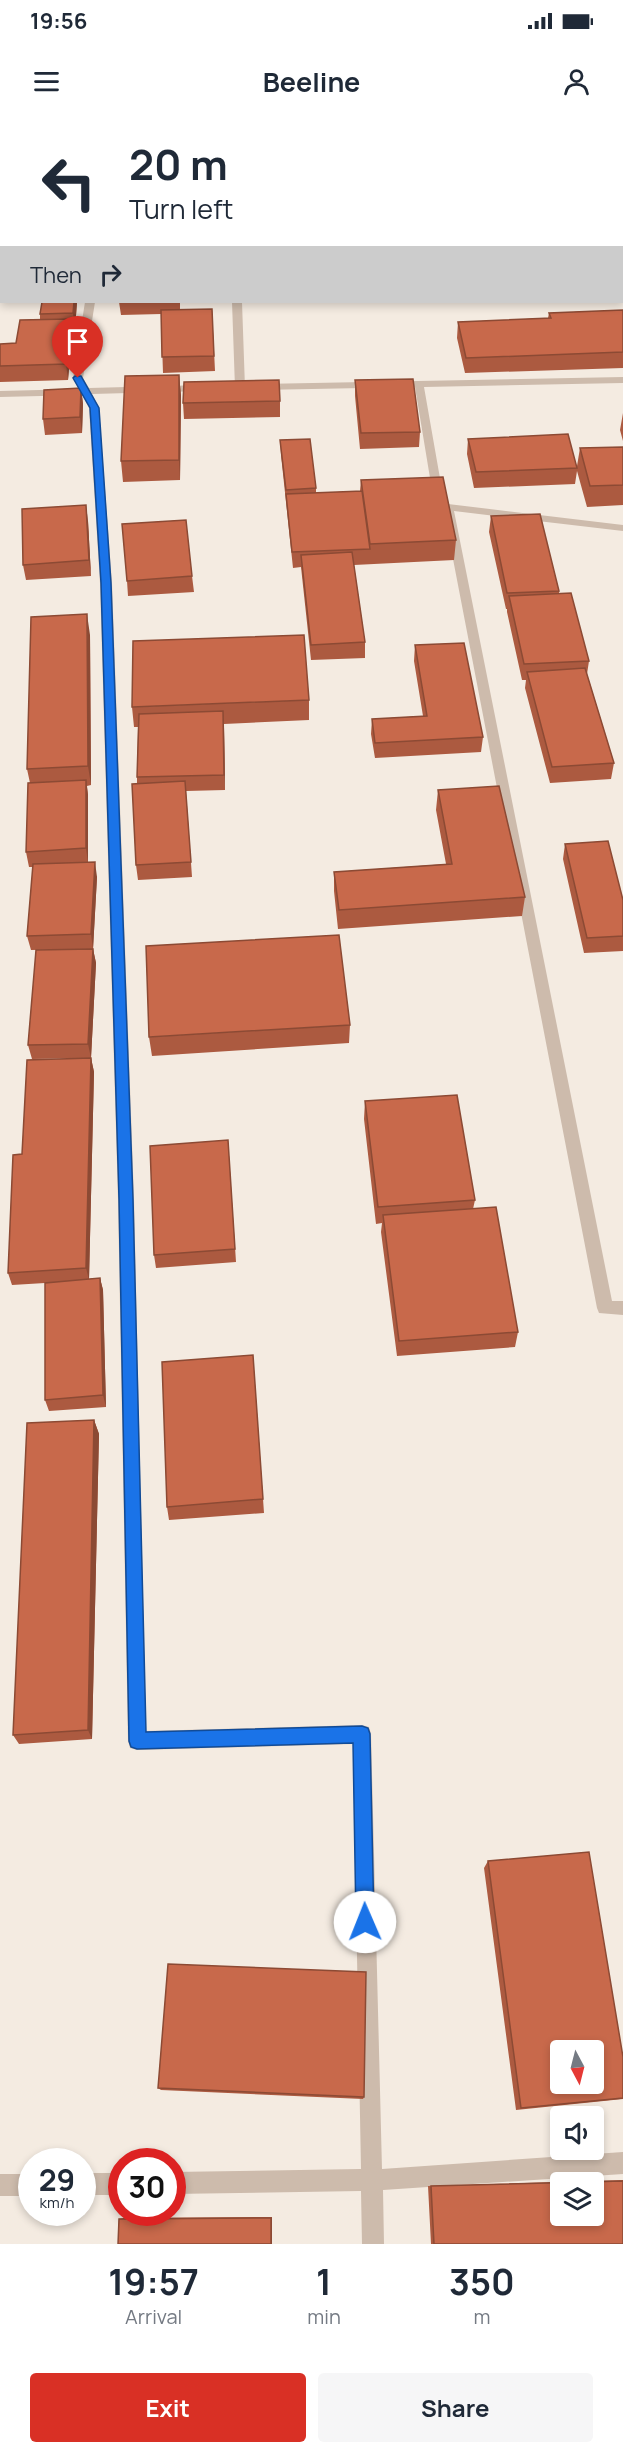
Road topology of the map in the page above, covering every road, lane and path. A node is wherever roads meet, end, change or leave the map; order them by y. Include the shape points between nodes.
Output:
1 (90, 303) edge
2 (237, 303) edge
3 (623, 380) edge
4 (419, 384) junction
5 (218, 388) edge
6 (229, 388) edge
7 (240, 388) junction
8 (83, 391) junction
9 (0, 394) edge
10 (448, 507) junction
11 (623, 528) edge
12 (623, 1308) edge
13 (623, 2163) edge
14 (370, 2180) junction
15 (186, 2183) edge
16 (0, 2185) edge
17 (18, 2185) edge
18 (373, 2244) edge

1 - 8 street via 78,378
2 - 7 street
3 - 4 street
4 - 7 street
4 - 10 street via 436,484
5 - 8 street
6 - 7 street
8 - 9 street
8 - 14 street via 94,408 106,583 126,1199 137,1741 362,1734
10 - 11 street
10 - 12 street via 605,1308
13 - 14 street
14 - 15 street
14 - 18 street
16 - 17 street

